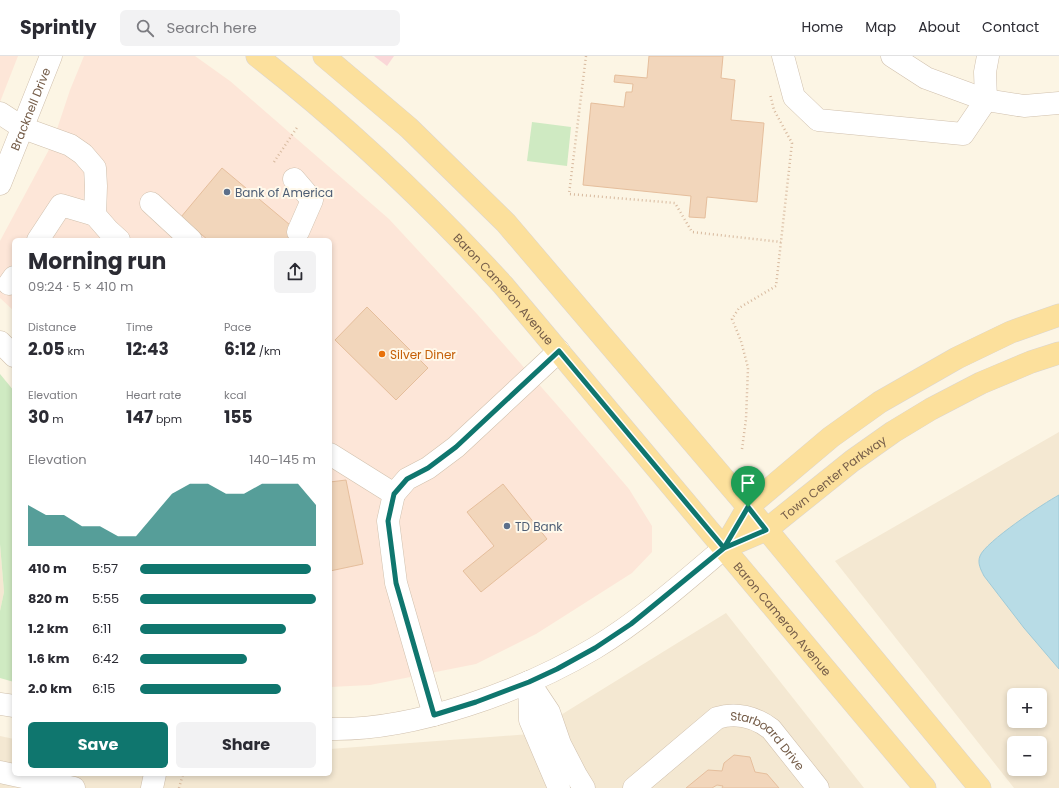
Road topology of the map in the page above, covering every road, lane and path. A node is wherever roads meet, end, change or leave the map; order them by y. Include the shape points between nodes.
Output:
1 (51, 56) edge
2 (257, 56) edge
3 (324, 56) edge
4 (586, 56) edge
5 (783, 56) edge
6 (892, 56) edge
7 (988, 56) edge
8 (770, 92) dead end
9 (986, 100) junction
10 (1059, 103) edge
11 (0, 113) edge
12 (298, 126) dead end
13 (23, 128) junction
14 (274, 162) dead end
15 (294, 179) dead end
16 (0, 184) edge
17 (150, 203) dead end
18 (95, 215) junction
19 (298, 232) dead end
20 (39, 238) edge
21 (117, 238) edge
22 (189, 238) edge
23 (781, 242) junction
24 (1059, 315) edge
25 (0, 342) edge
26 (559, 351) junction
27 (1059, 353) edge
28 (12, 354) edge
29 (742, 449) dead end
30 (332, 455) edge
31 (394, 494) junction
32 (748, 507) junction
33 (766, 530) junction
34 (724, 548) junction
35 (529, 682) junction
36 (0, 704) edge
37 (12, 706) edge
38 (434, 715) junction
39 (332, 729) edge
40 (0, 772) edge
41 (12, 775) edge
42 (18, 776) edge
43 (155, 776) edge
44 (182, 776) edge
45 (74, 788) edge
46 (152, 788) edge
47 (179, 788) edge
48 (559, 788) edge
49 (584, 788) edge
50 (634, 788) edge
51 (818, 788) edge
52 (925, 788) edge
53 (980, 788) edge

1 - 13 street, Bracknell Drive
2 - 26 main road, Baron Cameron Avenue via 343,127 421,199 503,285
3 - 32 main road via 409,128 506,223
4 - 23 path via 569,194 675,203 692,232
5 - 9 street via 794,97 818,120 963,134
6 - 9 street via 926,78
7 - 9 street via 985,72
8 - 23 path via 774,110 792,144
9 - 10 street via 1024,106
11 - 13 street
12 - 14 path
13 - 16 street, Bracknell Drive
13 - 18 street via 70,145 83,154 95,168
15 - 19 street via 312,200
17 - 22 street
18 - 20 street via 61,205
18 - 21 street
23 - 29 path via 776,286 739,308 732,319 748,368
24 - 32 main road via 1011,332 880,402 831,437
25 - 28 street
26 - 31 street via 456,447 428,468 407,479
26 - 34 main road, Baron Cameron Avenue
27 - 33 main road, Town Center Parkway via 981,383 931,409 852,461
30 - 31 street
31 - 38 street via 388,521 396,583
32 - 33 main road
32 - 34 main road
33 - 34 main road, Town Center Parkway
33 - 53 main road
34 - 35 street via 631,624 595,648
34 - 52 main road, Baron Cameron Avenue
35 - 38 street
35 - 48 street via 530,720
35 - 49 street via 549,712 560,744
36 - 37 street
38 - 39 street via 382,725
40 - 41 street
42 - 45 street
43 - 46 street
44 - 47 path
50 - 51 street, Starboard Drive via 717,718 730,715 752,718 771,729

